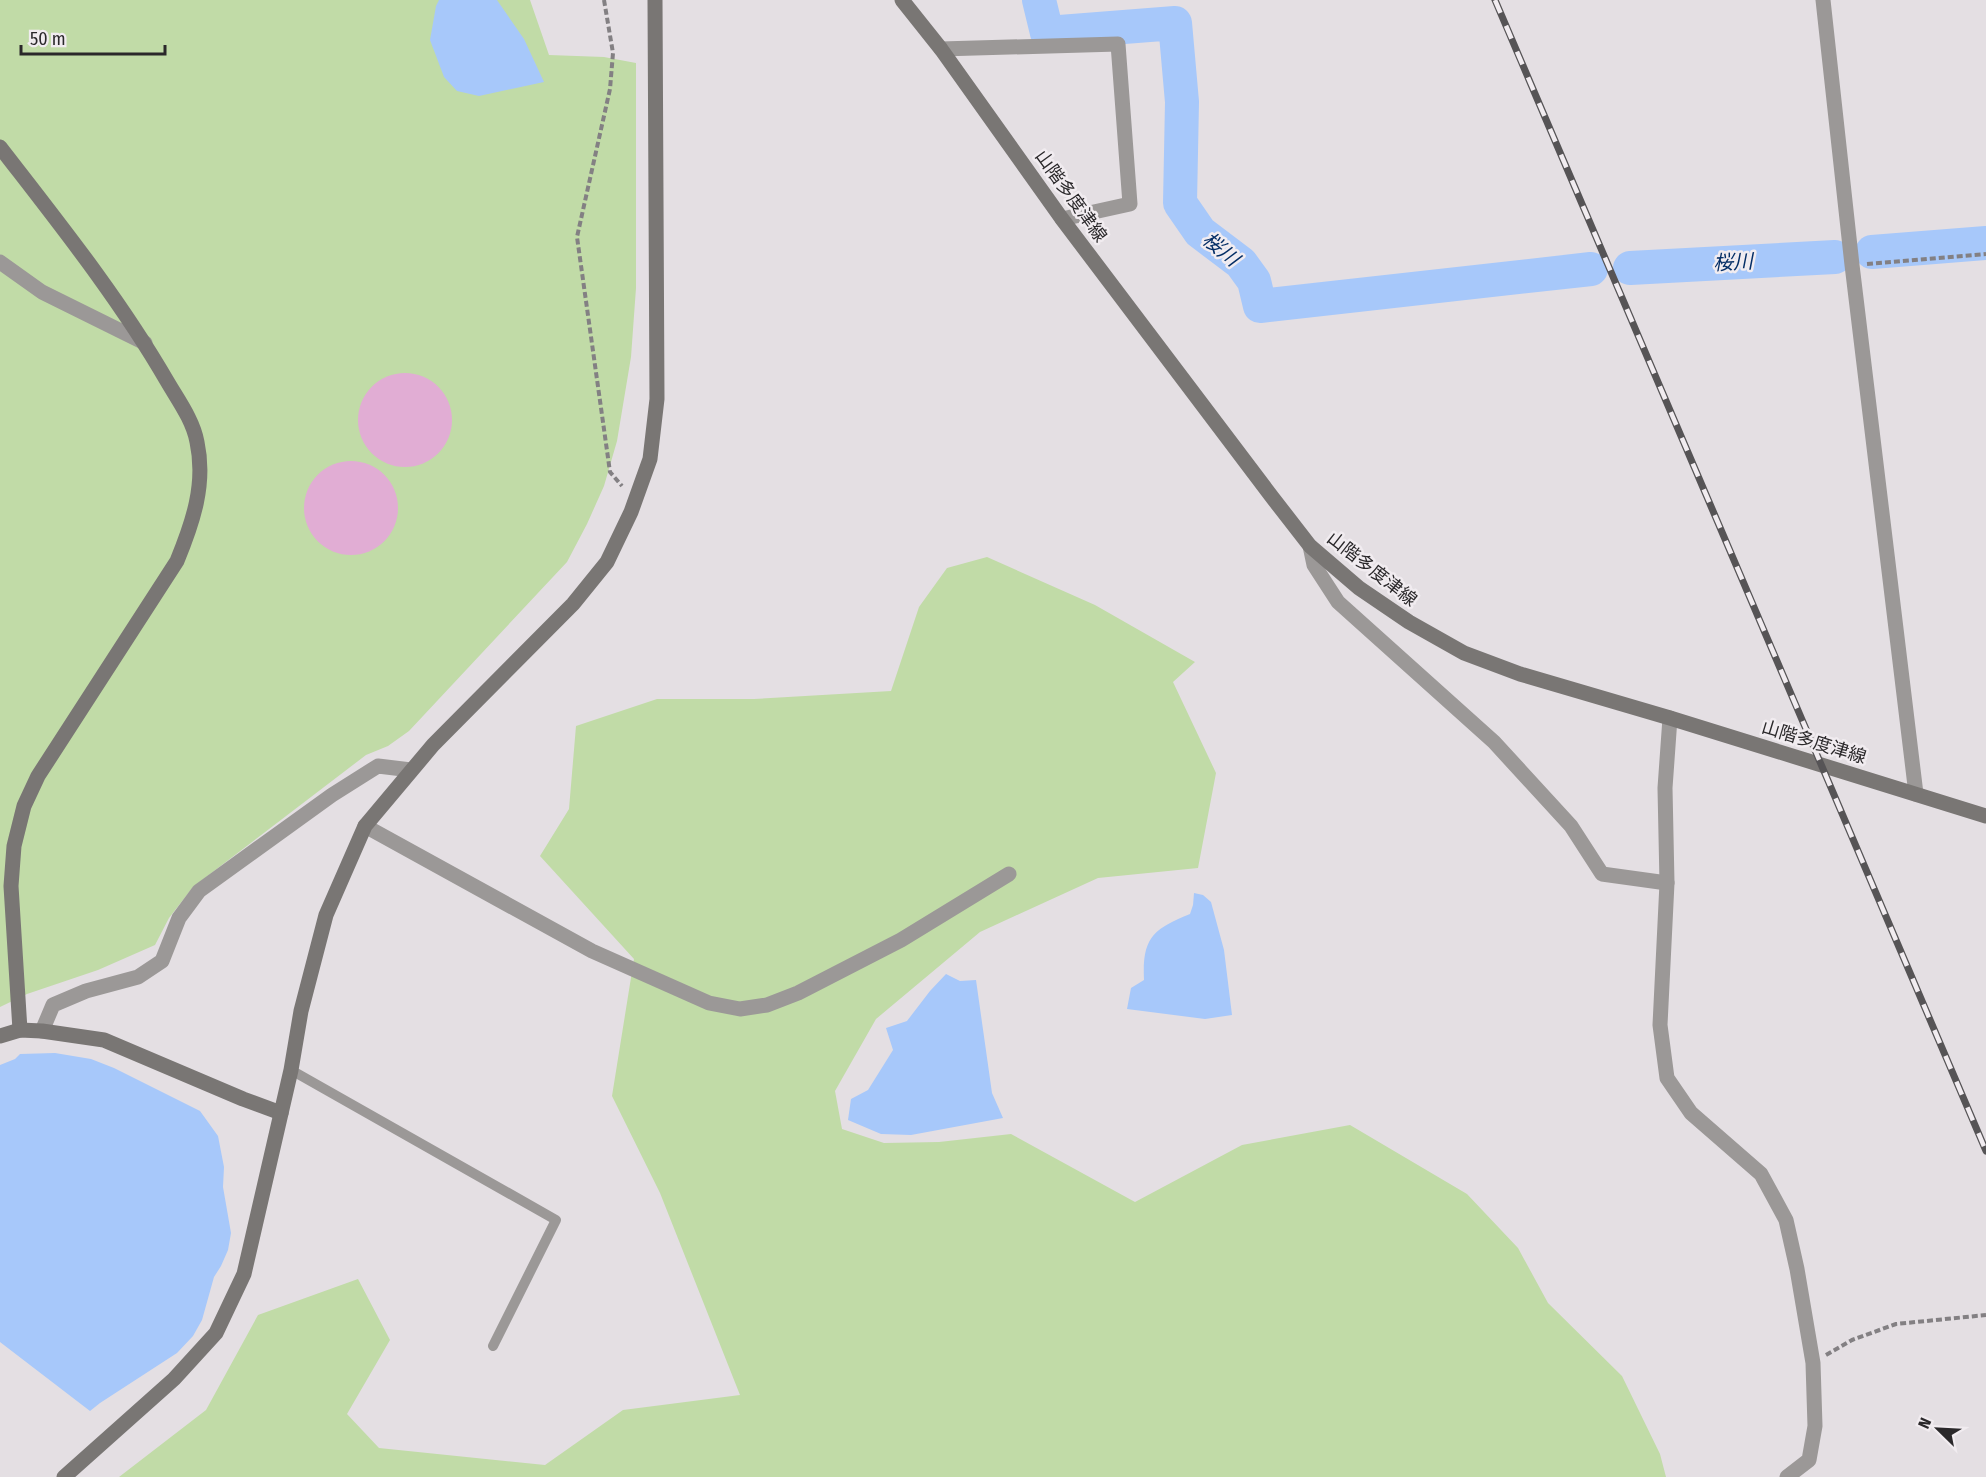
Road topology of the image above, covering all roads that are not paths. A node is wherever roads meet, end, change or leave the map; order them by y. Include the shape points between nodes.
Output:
1 (655, 0) edge
2 (902, 0) edge
3 (1823, 0) edge
4 (941, 49) junction
5 (0, 147) edge
6 (1062, 219) junction
7 (0, 262) edge
8 (145, 343) junction
9 (1310, 546) junction
10 (1670, 718) junction
11 (411, 770) junction
12 (1916, 794) junction
13 (1986, 816) edge
14 (365, 826) junction
15 (1009, 874) dead end
16 (1667, 883) junction
17 (20, 1030) junction
18 (42, 1031) junction
19 (0, 1036) edge
20 (291, 1070) junction
21 (281, 1113) junction
22 (493, 1346) dead end
23 (64, 1477) edge
24 (1787, 1477) edge

1 - 11 street via 657,399 650,459 636,501 607,562 573,604
2 - 4 street, 山階多度津線
3 - 12 street
4 - 6 street, 山階多度津線
4 - 6 street via 1118,44 1130,204
5 - 8 street
6 - 9 street, 山階多度津線
7 - 8 street via 42,292
8 - 17 street via 197,440 201,466 199,498 177,561 38,776 24,806 10,886
9 - 10 street, 山階多度津線 via 1359,588 1464,653 1520,674
9 - 16 street via 1314,565 1338,602 1494,742 1571,826 1602,874
10 - 12 street, 山階多度津線
10 - 16 street via 1665,788
11 - 14 street
11 - 18 street via 378,766 332,795 200,891 179,918 162,961 138,977 53,1005
12 - 13 street, 山階多度津線
14 - 15 street via 592,951 709,1003 740,1009 767,1005 798,993 901,940
14 - 20 street via 326,915 301,1011
16 - 24 street via 1660,1025 1667,1078 1691,1113 1761,1174 1786,1220 1797,1269 1813,1363 1815,1426 1809,1460
17 - 18 street
17 - 19 street
18 - 21 street via 104,1040
20 - 21 street
20 - 22 lane via 556,1220
21 - 23 street via 244,1274 216,1333 174,1379

